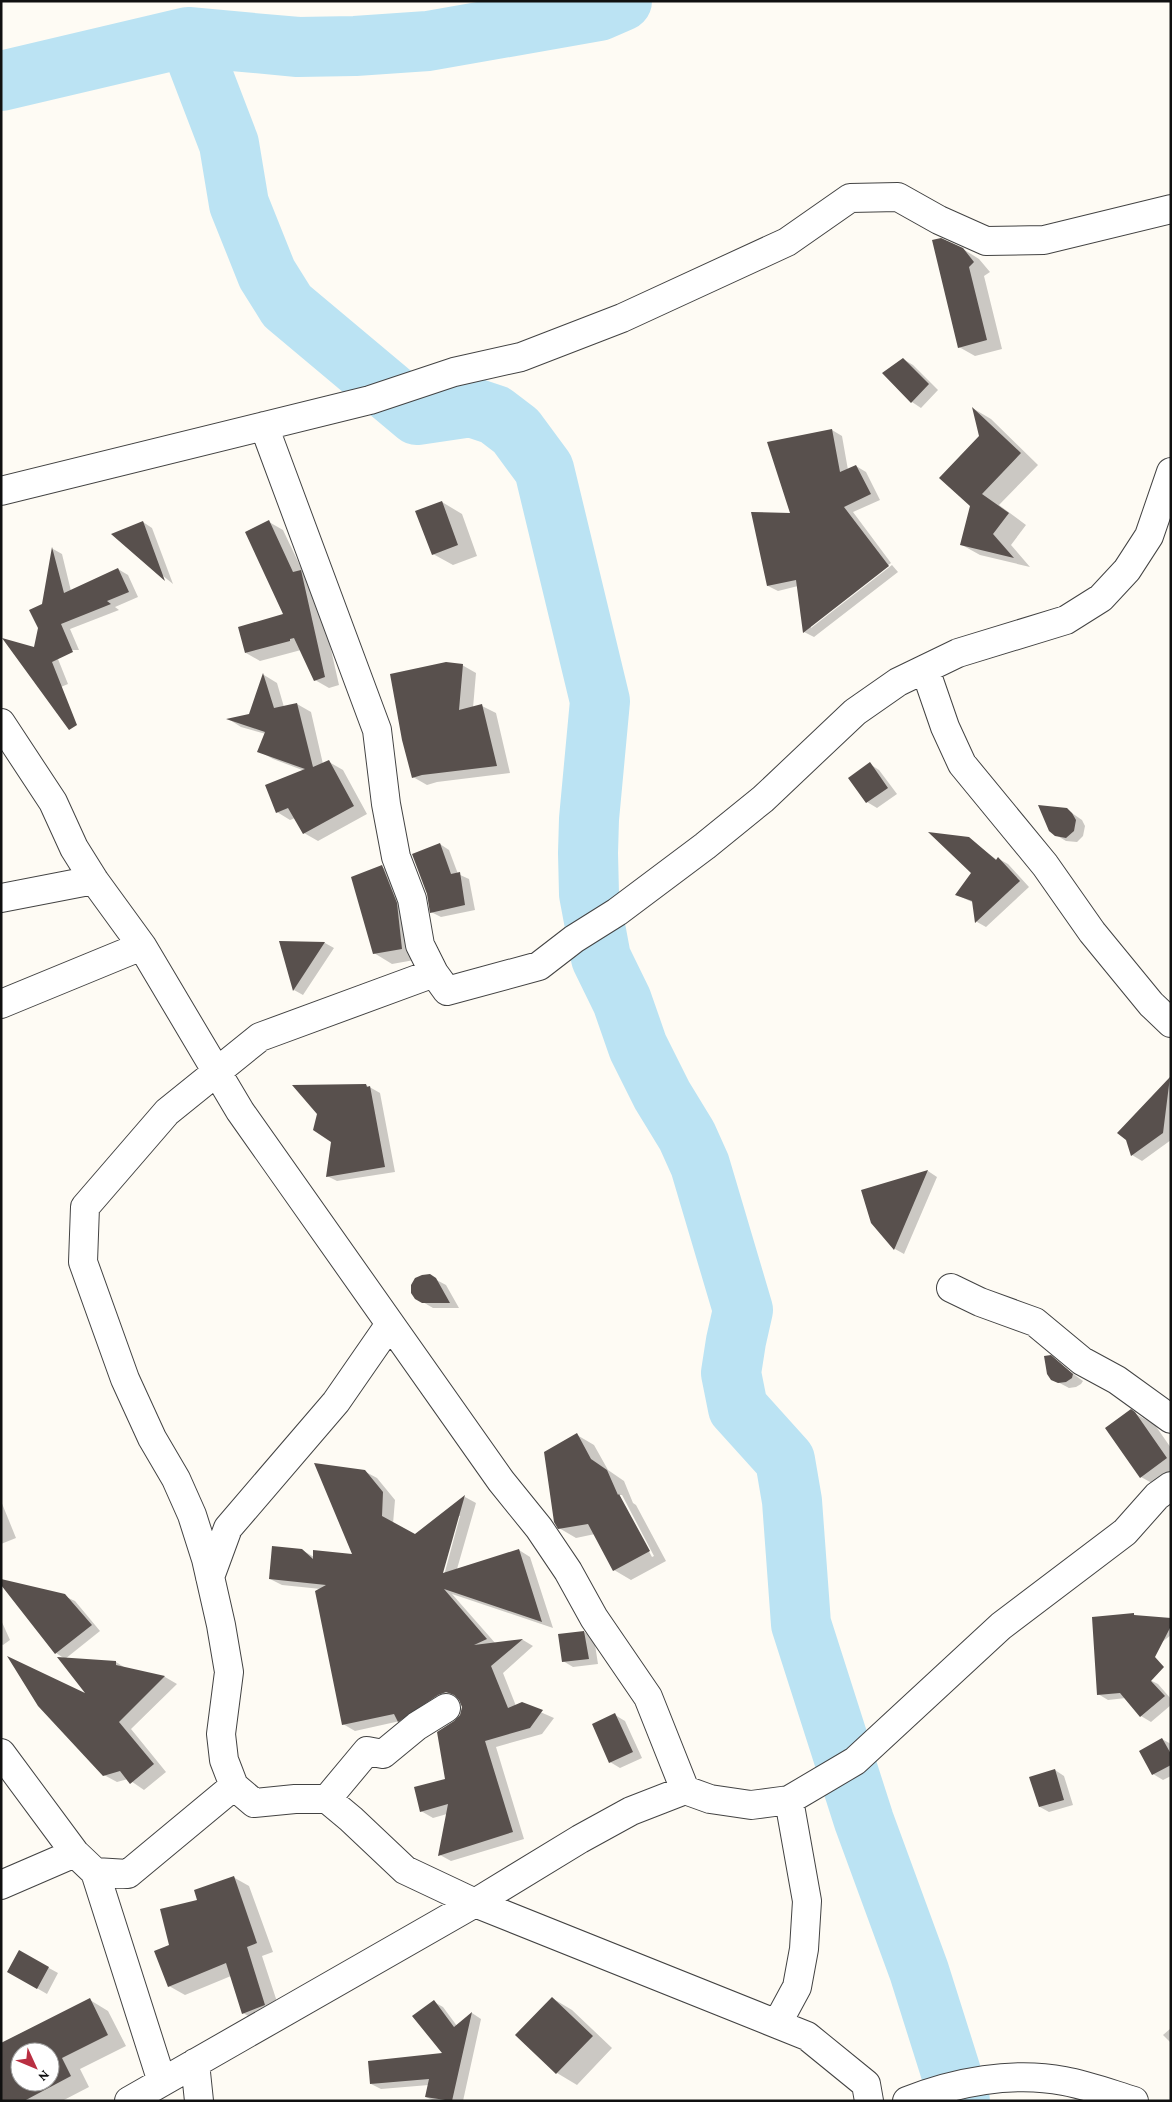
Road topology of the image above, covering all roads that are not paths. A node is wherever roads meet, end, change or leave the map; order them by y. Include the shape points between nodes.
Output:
1 (1171, 209) edge
2 (264, 426) junction
3 (1171, 472) edge
4 (1, 491) edge
5 (926, 669) junction
6 (1, 723) edge
7 (94, 880) junction
8 (1, 898) edge
9 (142, 946) junction
10 (434, 973) junction
11 (1, 1004) edge
12 (1171, 1023) edge
13 (216, 1073) junction
14 (951, 1288) dead end
15 (390, 1324) junction
16 (1171, 1419) edge
17 (1171, 1486) edge
18 (210, 1577) junction
19 (446, 1708) dead end
20 (1, 1753) edge
21 (234, 1786) junction
22 (685, 1790) junction
23 (327, 1799) junction
24 (789, 1800) junction
25 (75, 1853) junction
26 (95, 1872) junction
27 (1, 1885) edge
28 (475, 1903) junction
29 (777, 2024) junction
30 (195, 2063) junction
31 (162, 2082) junction
32 (129, 2101) edge
33 (199, 2101) edge
34 (869, 2101) edge
35 (907, 2101) edge
36 (1134, 2101) edge

1 - 2 street via 1044,240 986,241 898,197 850,198 787,242 613,322 522,357 454,372 370,400
2 - 4 street
2 - 10 street via 378,730 396,857 412,899 420,945
3 - 5 street via 1149,536 1127,570 1101,598 1066,620 958,653
5 - 10 street via 898,682 855,712 763,799 705,846 539,966 447,991
5 - 12 street via 945,727 962,764 1045,865 1092,932 1151,1004
6 - 7 street via 53,802 74,848
7 - 8 street
7 - 9 street
9 - 11 street
9 - 13 street
10 - 13 street via 260,1037
13 - 15 street
13 - 18 street via 167,1112 85,1207 83,1262 125,1379 192,1515
14 - 16 street via 1035,1322 1082,1361 1116,1380
15 - 18 street via 336,1402 228,1528
15 - 22 street via 501,1481 539,1528 594,1618 648,1697
17 - 24 street via 1157,1496 1125,1532 1001,1626 855,1761
18 - 21 street via 229,1672 221,1734 224,1760
19 - 23 street via 417,1726 383,1754 367,1751
20 - 25 street
21 - 23 street via 254,1803
21 - 26 street via 128,1874
22 - 24 street via 751,1805
22 - 28 street via 631,1811
23 - 28 street via 405,1870
24 - 29 street via 807,1902 804,1949 797,1987
25 - 26 street
25 - 27 street
26 - 31 street
28 - 29 street
28 - 30 street
29 - 34 street via 807,2036 866,2084
30 - 31 street
30 - 33 street
31 - 32 street
35 - 36 street via 997,2078 1034,2078 1063,2081

